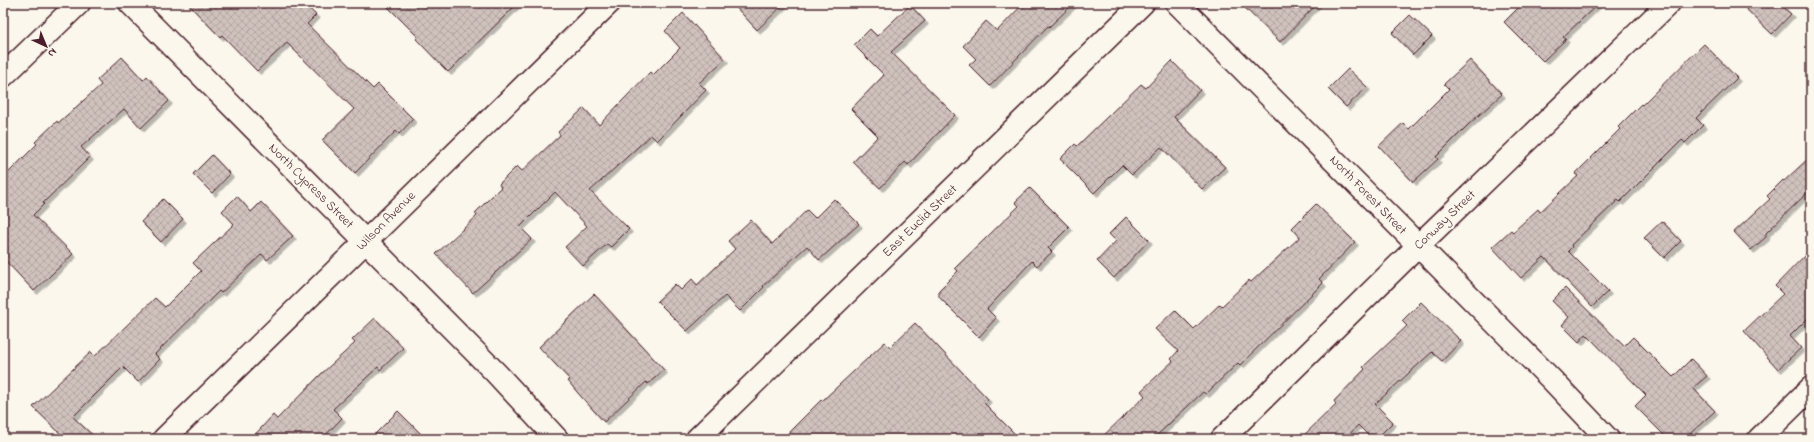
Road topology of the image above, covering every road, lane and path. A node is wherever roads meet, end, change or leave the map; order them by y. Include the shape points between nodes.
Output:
1 (79, 3) edge
2 (130, 3) edge
3 (609, 3) edge
4 (1143, 3) edge
5 (1177, 3) edge
6 (1668, 3) edge
7 (3, 76) edge
8 (366, 241) junction
9 (1418, 246) junction
10 (1811, 388) edge
11 (164, 439) edge
12 (557, 439) edge
13 (698, 439) edge
14 (1222, 439) edge
15 (1608, 439) edge
16 (1759, 439) edge

1 - 7 street
2 - 8 street, North Cypress Street
3 - 8 street, Wilson Avenue
4 - 13 street, East Euclid Street
5 - 9 street, North Forest Street
6 - 9 street, Conway Street
8 - 11 street, Wilson Avenue
8 - 12 street, North Cypress Street
9 - 14 street, Conway Street
9 - 15 street, North Forest Street
10 - 16 street

